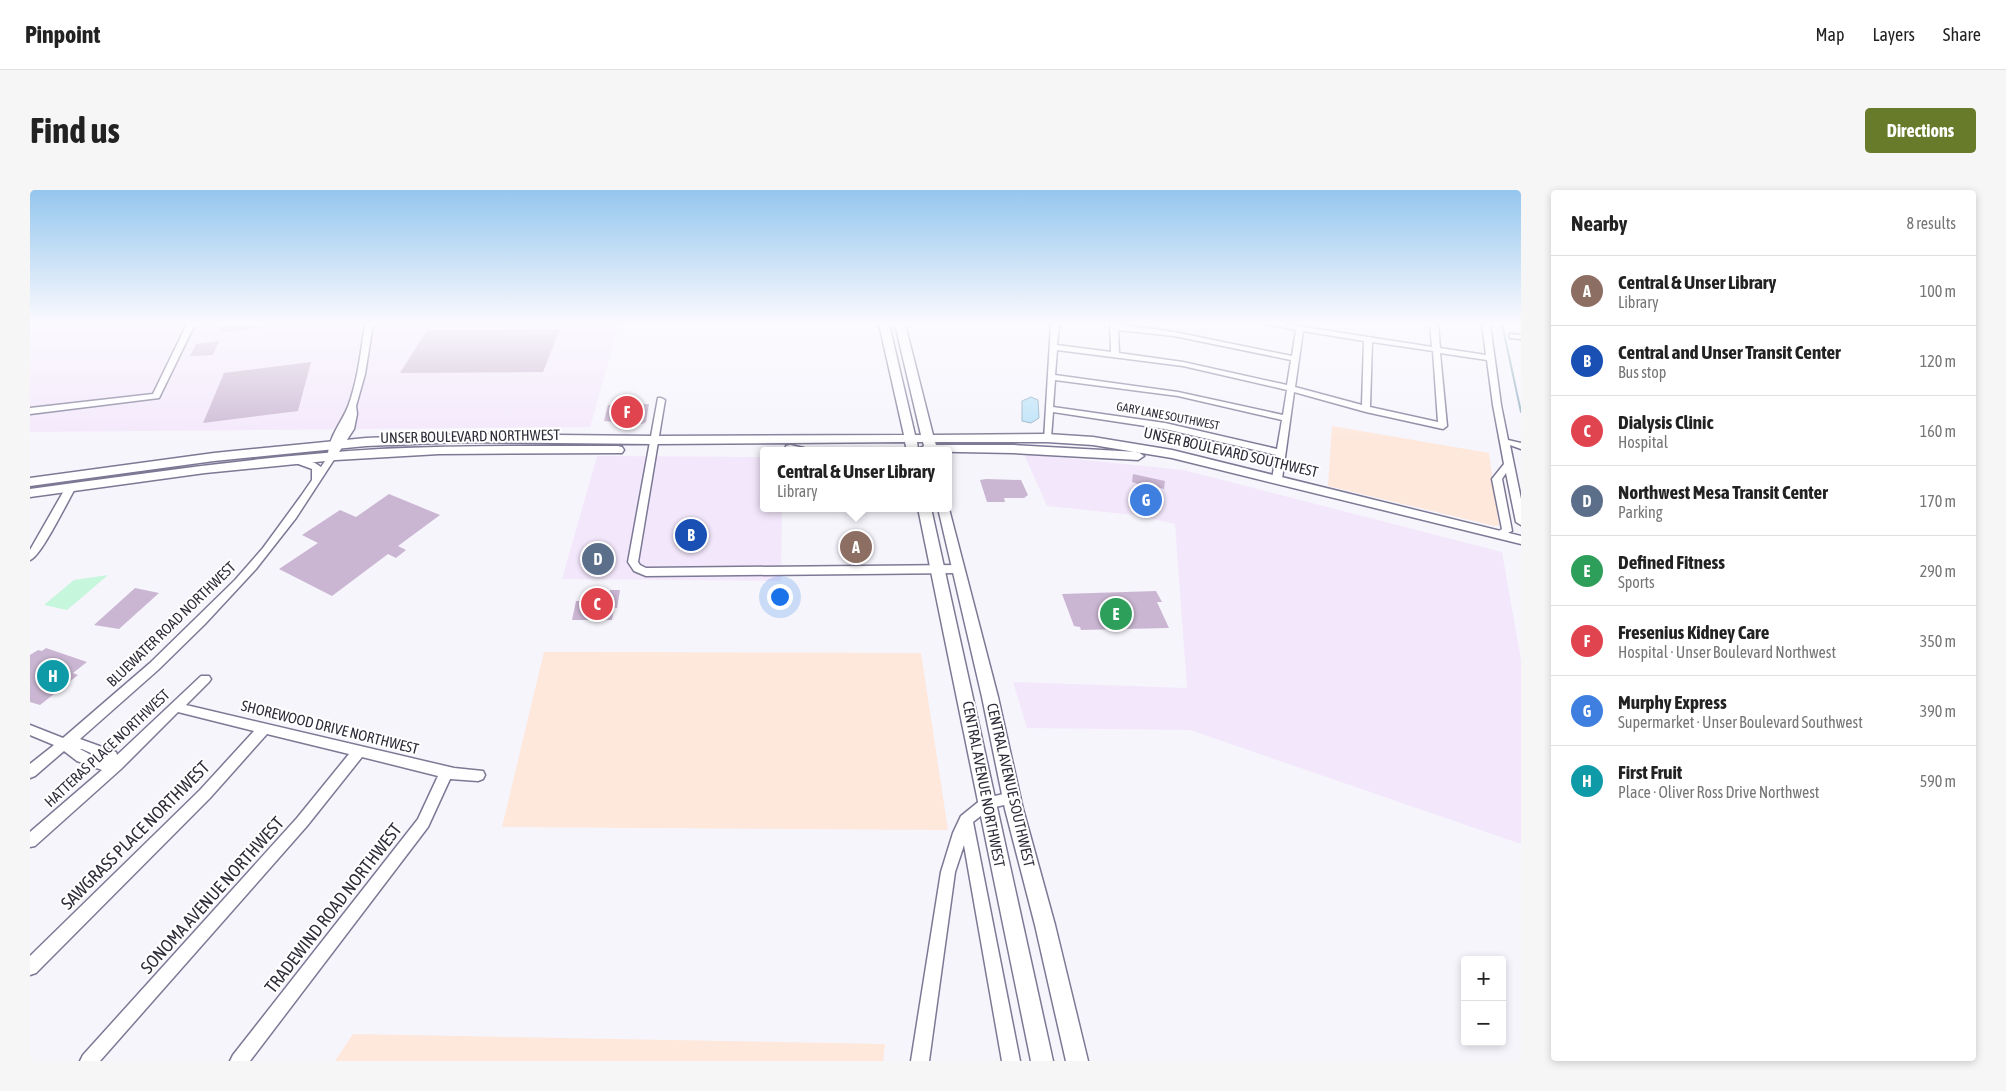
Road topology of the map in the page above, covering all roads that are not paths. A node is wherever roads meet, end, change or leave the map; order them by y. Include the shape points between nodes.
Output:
1 (171, 365) edge
2 (363, 365) edge
3 (893, 365) edge
4 (910, 365) edge
5 (1053, 365) edge
6 (1186, 365) edge
7 (1295, 365) edge
8 (1367, 365) edge
9 (1437, 365) edge
10 (1491, 365) edge
11 (1052, 377) junction
12 (1292, 388) junction
13 (662, 400) dead end
14 (352, 406) junction
15 (1049, 409) junction
16 (1366, 409) junction
17 (30, 410) edge
18 (1287, 419) junction
19 (347, 434) junction
20 (1047, 438) junction
21 (1504, 441) junction
22 (366, 442) junction
23 (654, 445) junction
24 (1521, 445) edge
25 (912, 446) edge
26 (929, 446) edge
27 (883, 447) edge
28 (335, 449) junction
29 (760, 449) edge
30 (1281, 453) junction
31 (296, 460) junction
32 (1509, 464) junction
33 (1277, 479) junction
34 (317, 480) junction
35 (30, 482) edge
36 (71, 487) junction
37 (30, 493) edge
38 (925, 512) edge
39 (945, 512) edge
40 (1521, 522) edge
41 (1499, 534) junction
42 (1521, 540) edge
43 (1521, 548) edge
44 (30, 556) edge
45 (938, 568) junction
46 (958, 569) junction
47 (205, 679) dead end
48 (176, 707) junction
49 (265, 728) junction
50 (30, 730) edge
51 (65, 744) junction
52 (359, 751) junction
53 (116, 765) junction
54 (30, 772) edge
55 (446, 772) junction
56 (478, 775) dead end
57 (1012, 798) junction
58 (987, 803) junction
59 (966, 820) junction
60 (30, 841) edge
61 (30, 967) edge
62 (89, 1061) edge
63 (239, 1061) edge
64 (920, 1061) edge
65 (1011, 1061) edge
66 (1042, 1061) edge
67 (1076, 1061) edge

1 - 17 street via 156,396
2 - 14 street, BLUEWATER ROAD NORTHWEST
3 - 25 main road
4 - 26 main road
5 - 11 street
6 - 12 street
7 - 12 street
8 - 16 street
9 - 16 street via 1443,426
10 - 21 street
11 - 15 street
11 - 18 street via 1170,392
12 - 16 street
12 - 18 street
13 - 23 street
14 - 19 street, BLUEWATER ROAD NORTHWEST via 354,413
14 - 28 street, BLUEWATER ROAD NORTHWEST
15 - 20 street
15 - 30 street, GARY LANE SOUTHWEST via 1165,426
18 - 30 street
19 - 22 street
19 - 28 street, BLUEWATER ROAD NORTHWEST
20 - 26 main road, UNSER BOULEVARD SOUTHWEST
20 - 33 main road, UNSER BOULEVARD SOUTHWEST via 1149,449
21 - 24 street
21 - 32 street
22 - 23 main road, UNSER BOULEVARD NORTHWEST via 462,438
22 - 28 main road, UNSER BOULEVARD NORTHWEST
23 - 25 main road, UNSER BOULEVARD NORTHWEST
23 - 28 main road, UNSER BOULEVARD NORTHWEST
23 - 29 main road, UNSER BOULEVARD NORTHWEST
23 - 45 street via 633,562 639,570
25 - 26 main road
25 - 27 main road, UNSER BOULEVARD NORTHWEST
26 - 43 main road, UNSER BOULEVARD SOUTHWEST via 1041,450 1178,462
28 - 31 main road, UNSER BOULEVARD NORTHWEST
28 - 34 street, BLUEWATER ROAD NORTHWEST
28 - 35 main road, UNSER BOULEVARD NORTHWEST via 214,457
30 - 33 street
31 - 34 street via 317,468
31 - 36 main road, UNSER BOULEVARD NORTHWEST
32 - 40 street
32 - 41 street via 1497,479 1507,531
33 - 41 main road, UNSER BOULEVARD SOUTHWEST
34 - 51 street, BLUEWATER ROAD NORTHWEST via 225,598
36 - 37 main road, UNSER BOULEVARD NORTHWEST
36 - 44 street
38 - 45 main road, CENTRAL AVENUE NORTHWEST
39 - 46 main road, CENTRAL AVENUE SOUTHWEST
41 - 42 main road, UNSER BOULEVARD SOUTHWEST
45 - 46 street
45 - 58 main road, CENTRAL AVENUE NORTHWEST
46 - 57 main road, CENTRAL AVENUE SOUTHWEST
47 - 48 street, HATTERAS PLACE NORTHWEST
48 - 49 street, SHOREWOOD DRIVE NORTHWEST
48 - 53 street, HATTERAS PLACE NORTHWEST
49 - 52 street, SHOREWOOD DRIVE NORTHWEST
49 - 61 street, SAWGRASS PLACE NORTHWEST via 205,794
50 - 51 street
51 - 53 street via 73,753 101,766
51 - 54 street, BLUEWATER ROAD NORTHWEST
52 - 55 street, SHOREWOOD DRIVE NORTHWEST
52 - 62 street, SONOMA AVENUE NORTHWEST via 302,822
53 - 60 street, HATTERAS PLACE NORTHWEST
55 - 56 street, SHOREWOOD DRIVE NORTHWEST
55 - 63 street, TRADEWIND ROAD NORTHWEST via 423,823
57 - 58 street
57 - 67 main road, CENTRAL AVENUE SOUTHWEST
58 - 59 street
58 - 66 main road, CENTRAL AVENUE NORTHWEST
59 - 64 street via 948,872
59 - 65 street, CENTRAL AVENUE NORTHWEST

